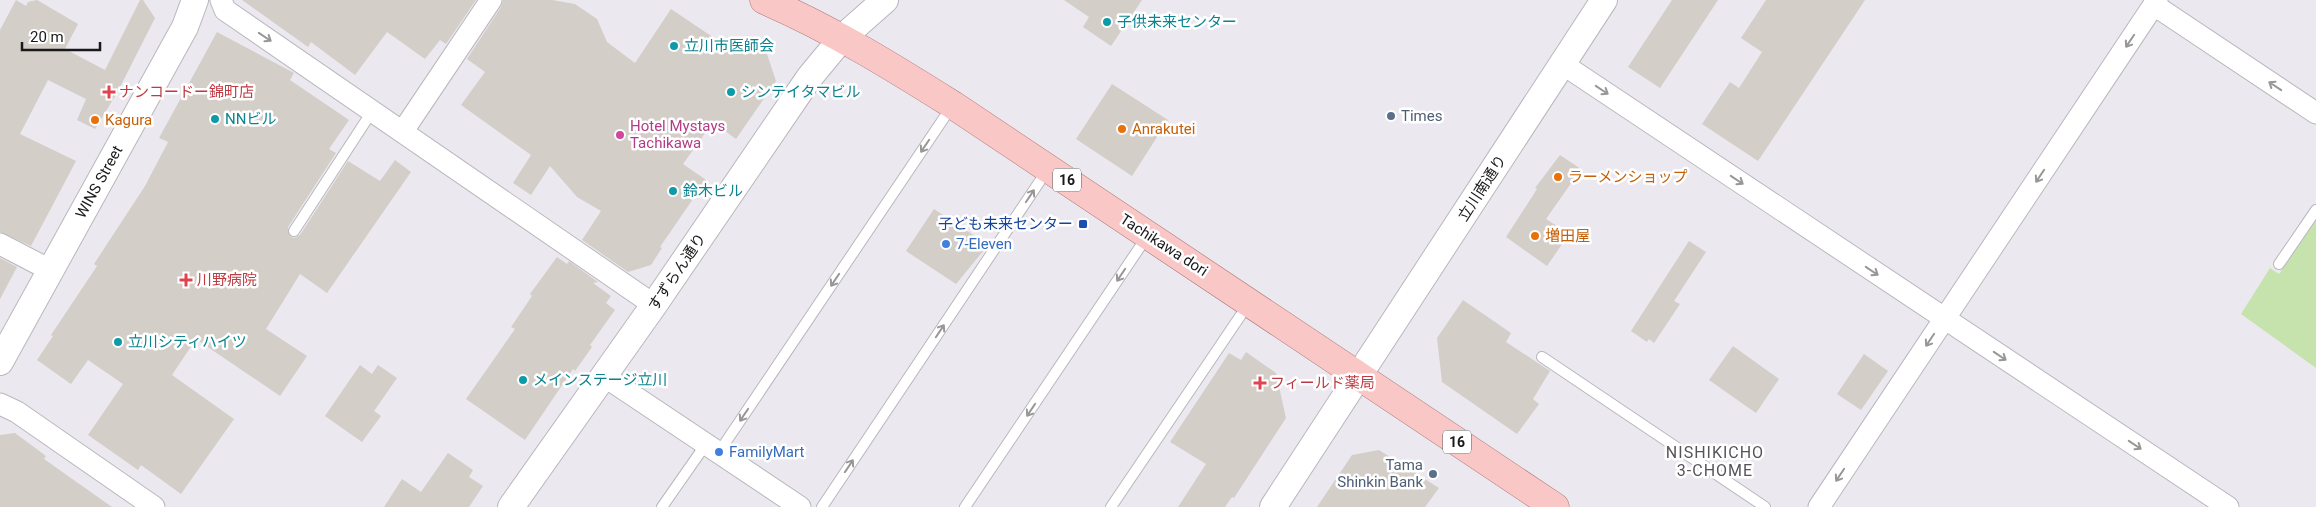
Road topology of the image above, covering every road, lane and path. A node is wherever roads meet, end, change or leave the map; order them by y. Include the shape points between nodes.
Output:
1 (195, 0) edge
2 (221, 0) edge
3 (491, 0) edge
4 (764, 0) edge
5 (885, 0) edge
6 (1604, 0) edge
7 (2155, 3) edge
8 (842, 38) junction
9 (1561, 63) junction
10 (953, 105) junction
11 (373, 110) junction
12 (2316, 113) edge
13 (403, 131) junction
14 (1048, 168) junction
15 (2316, 210) edge
16 (294, 230) dead end
17 (1148, 234) junction
18 (0, 244) edge
19 (2279, 264) dead end
20 (50, 270) junction
21 (1250, 302) junction
22 (654, 306) junction
23 (1944, 319) junction
24 (1542, 356) dead end
25 (0, 362) edge
26 (604, 376) junction
27 (1360, 376) junction
28 (0, 404) edge
29 (712, 448) junction
30 (154, 507) edge
31 (511, 507) edge
32 (662, 507) edge
33 (800, 507) edge
34 (822, 507) edge
35 (966, 507) edge
36 (1111, 507) edge
37 (1273, 507) edge
38 (1555, 507) edge
39 (1765, 507) edge
40 (1819, 507) edge
41 (2228, 507) edge

1 - 20 street, WINS Street via 185,27
2 -> 11 street via 225,10
3 - 13 street
4 - 8 main road, Tachikawa dori / 16
5 - 8 street, すずらん通り
6 - 9 street, 立川南通り
12 -> 7 street
7 -> 23 street
8 - 10 main road, Tachikawa dori / 16
8 - 22 street, すずらん通り via 809,78
9 -> 23 street
9 - 27 street, 立川南通り
10 - 14 main road, Tachikawa dori / 16
10 -> 29 lane
11 - 13 street
11 - 16 lane
13 - 22 street
14 - 17 main road, Tachikawa dori / 16
34 -> 14 lane
15 - 19 lane
17 - 21 main road, Tachikawa dori / 16
17 -> 35 lane
18 - 20 street
20 - 25 street, WINS Street
21 - 27 main road, Tachikawa dori / 16
21 - 36 lane
22 - 26 street, すずらん通り
23 -> 40 street
23 -> 41 street
24 - 39 lane
26 - 29 street
26 - 31 street, すずらん通り
27 - 37 street, 立川南通り
27 - 38 main road, Tachikawa dori / 16
28 - 30 street via 17,412
29 - 32 lane
29 - 33 street

